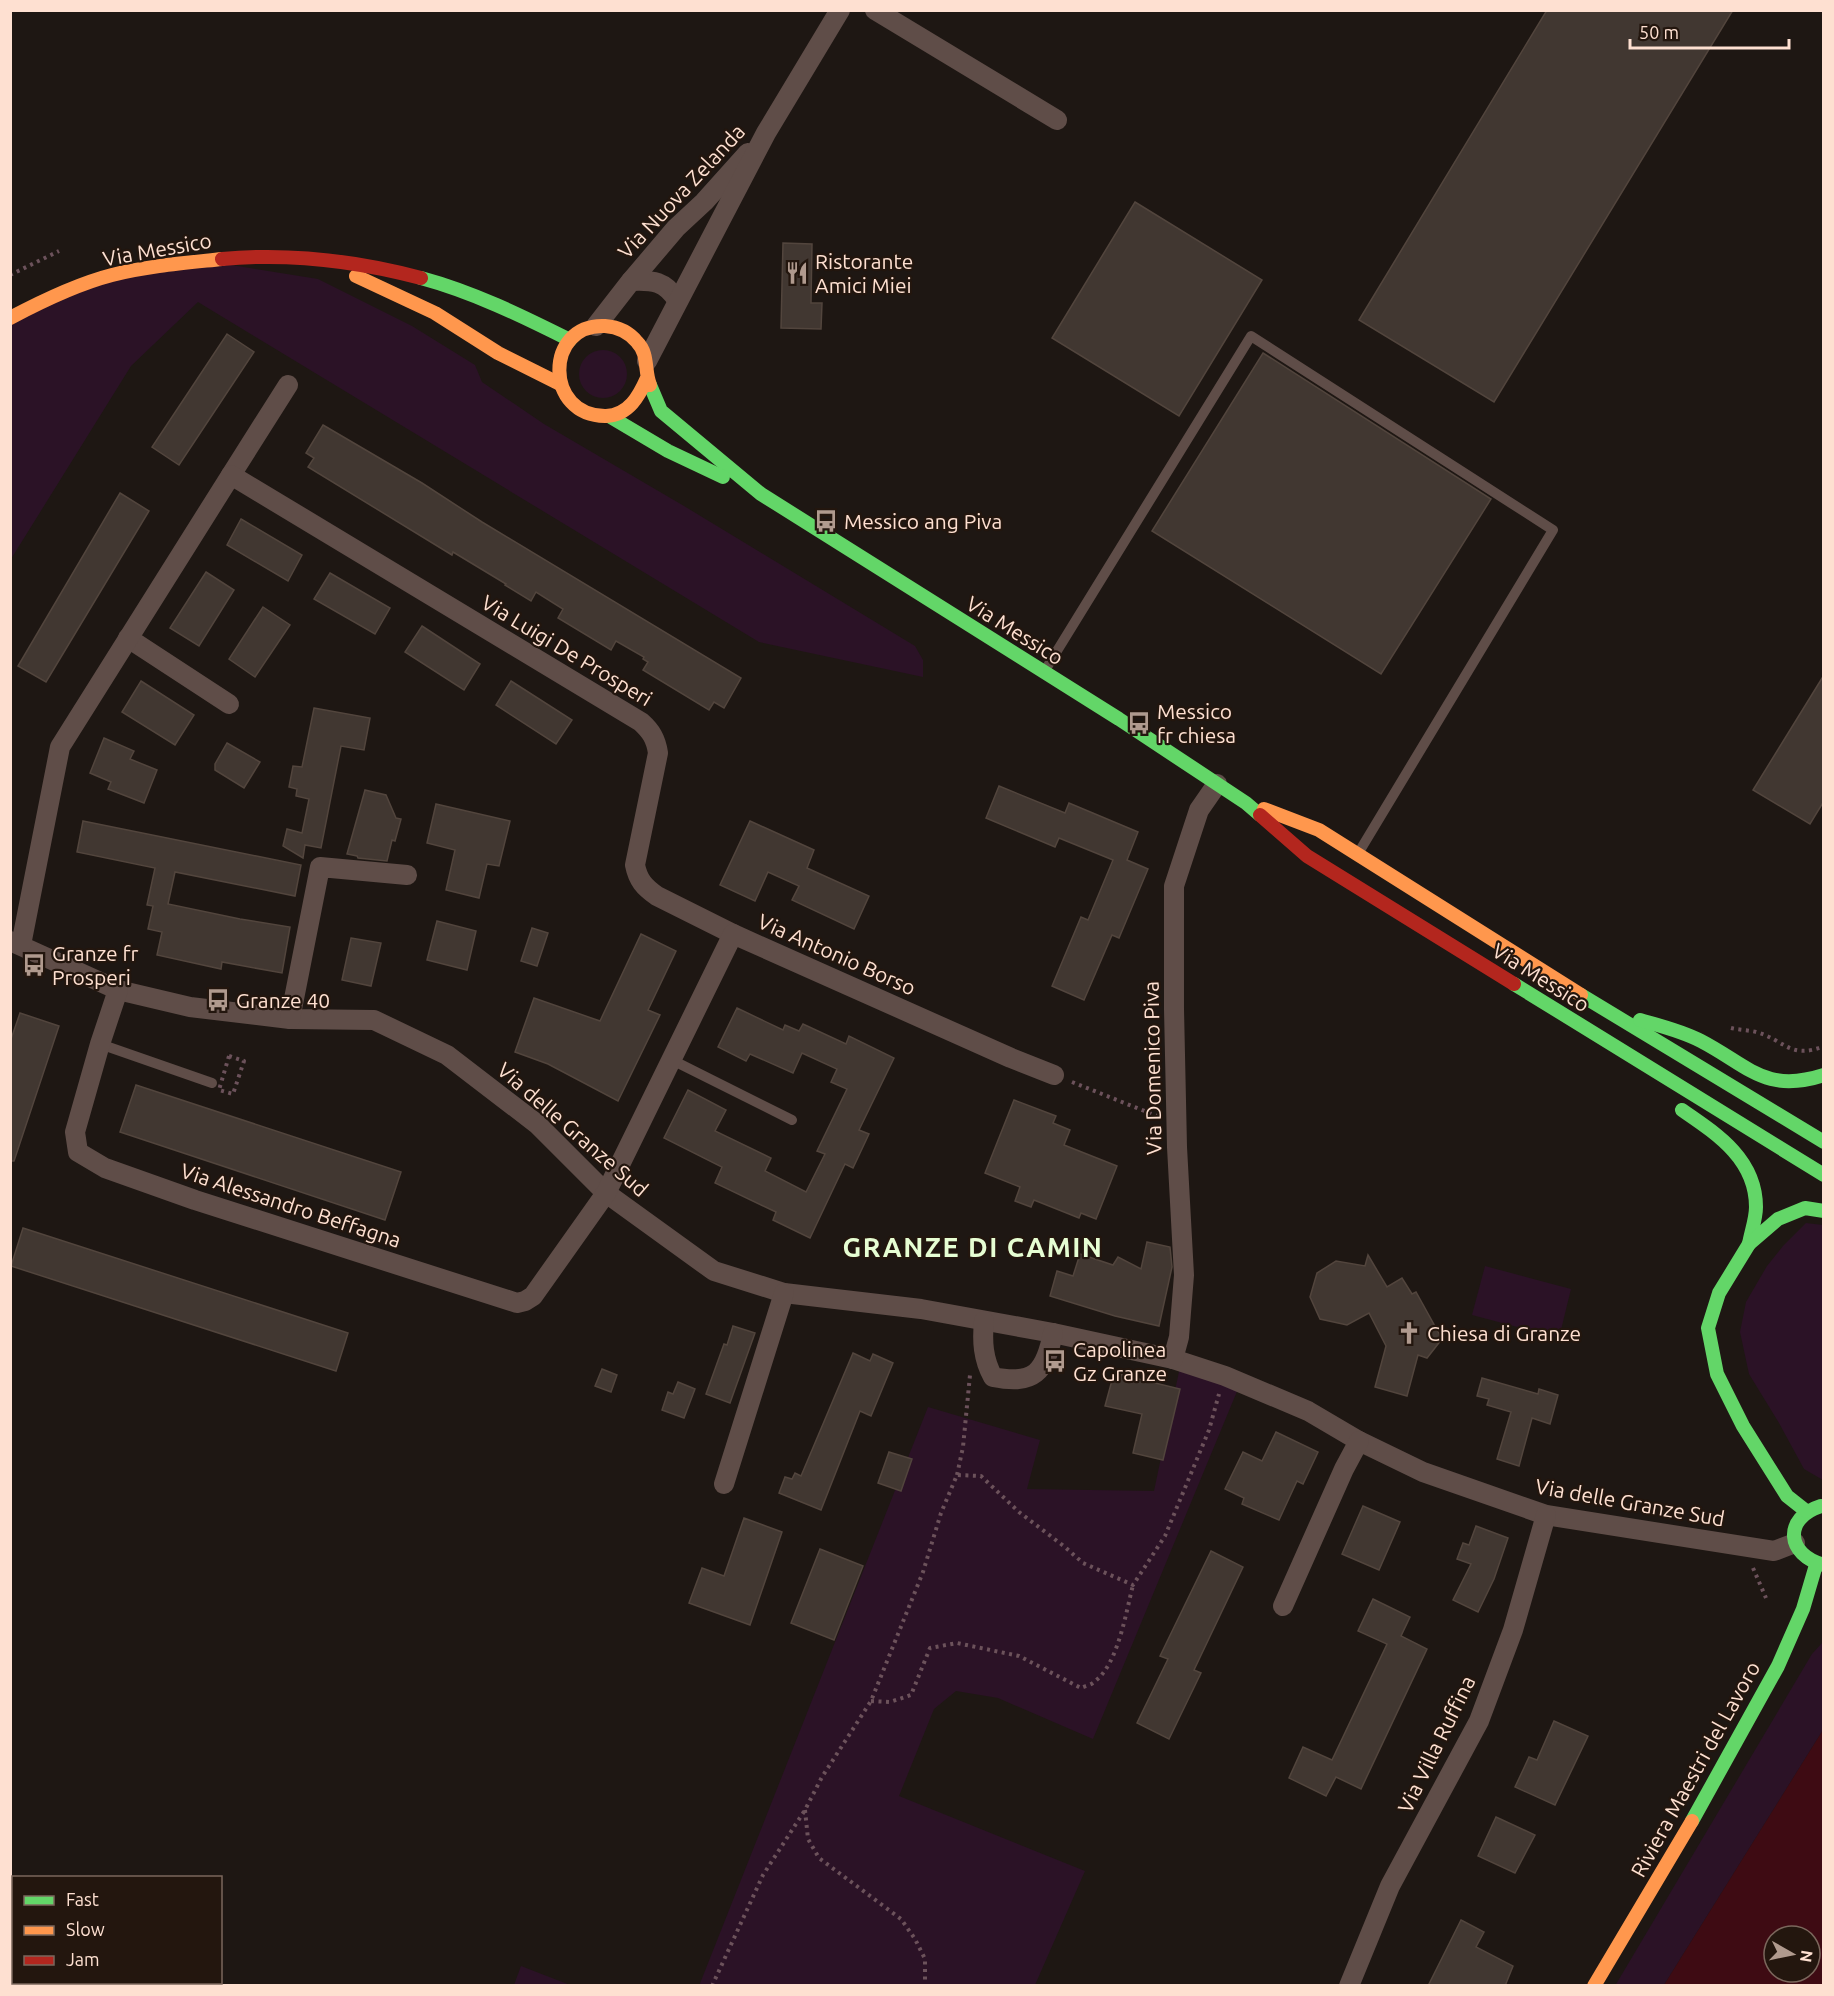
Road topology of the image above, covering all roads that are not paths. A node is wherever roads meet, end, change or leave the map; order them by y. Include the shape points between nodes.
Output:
1 (840, 10) edge
2 (875, 10) edge
3 (1057, 120) dead end
4 (766, 134) junction
5 (319, 259) junction
6 (631, 281) junction
7 (677, 300) junction
8 (10, 318) edge
9 (596, 326) junction
10 (570, 340) junction
11 (647, 370) junction
12 (560, 384) junction
13 (288, 386) dead end
14 (609, 416) junction
15 (231, 476) junction
16 (761, 494) junction
17 (128, 638) junction
18 (1044, 672) junction
19 (229, 704) dead end
20 (1217, 784) junction
21 (1246, 803) junction
22 (1358, 854) junction
23 (407, 875) dead end
24 (734, 934) junction
25 (16, 943) edge
26 (118, 990) junction
27 (1604, 1010) junction
28 (290, 1019) junction
29 (100, 1044) junction
30 (672, 1060) junction
31 (1647, 1067) junction
32 (1824, 1074) edge
33 (1054, 1075) road end
34 (212, 1083) dead end
35 (792, 1120) dead end
36 (1824, 1142) edge
37 (1824, 1174) edge
38 (606, 1193) junction
39 (1824, 1211) edge
40 (1749, 1244) junction
41 (784, 1293) junction
42 (984, 1321) junction
43 (1053, 1333) junction
44 (1173, 1359) junction
45 (1359, 1441) junction
46 (724, 1484) dead end
47 (1824, 1506) edge
48 (1806, 1512) junction
49 (1546, 1515) junction
50 (1795, 1543) junction
51 (1820, 1565) edge
52 (1283, 1606) dead end
53 (1349, 1986) edge
54 (1594, 1986) edge

1 - 4 street, Via Nuova Zelanda
2 - 3 street
4 - 6 street, Via Nuova Zelanda
4 - 7 street, Via Nuova Zelanda
5 - 8 street, Via Messico via 242,257 111,275
5 - 10 street, Via Messico via 444,284
5 - 12 street, Via Messico via 435,313 498,353
6 - 7 street, Via Nuova Zelanda via 649,280 669,288
6 - 9 street, Via Nuova Zelanda
7 - 11 street, Via Nuova Zelanda
9 - 10 street via 582,330
9 - 11 street, Via Messico via 615,327 629,334 639,343
10 - 12 street via 558,368
11 - 14 street via 638,398
11 - 16 street, Via Messico via 661,411
12 - 14 street, Via Messico via 567,398 581,410
13 - 15 street
14 - 16 street, Via Messico via 668,451
15 - 17 street
15 - 24 street, Via Luigi De Prosperi via 650,730 657,753 635,865 638,879 657,896
16 - 18 street, Via Messico
17 - 19 street
17 - 25 street via 60,747
18 - 20 street, Via Messico
18 - 22 lane via 1251,336 1553,530
20 - 21 street, Via Messico
20 - 44 street, Via Domenico Piva via 1199,810 1174,886 1174,1009 1184,1275 1179,1337
21 - 22 street, Via Messico via 1319,830
21 - 31 street, Via Messico via 1307,856
22 - 27 street, Via Messico
23 - 28 street via 320,867
24 - 30 street, Via Antonio Borso
24 - 33 street, Via Antonio Borso
25 - 26 street, Via delle Granze Sud
26 - 28 street, Via delle Granze Sud via 190,1007
26 - 29 street, Via Alessandro Beffagna
27 - 32 street via 1686,1033 1760,1076 1787,1083
27 - 36 street, Via Messico
28 - 38 street, Via delle Granze Sud via 374,1020 447,1055 537,1124
29 - 34 lane
29 - 38 street, Via Alessandro Beffagna via 75,1132 78,1152 105,1168 195,1200 517,1303 533,1296
30 - 35 lane
30 - 38 street, Via Antonio Borso
31 - 37 street, Via Messico
31 - 40 street via 1680,1109 1724,1138 1744,1162 1753,1180 1756,1208
38 - 41 street, Via delle Granze Sud via 714,1271
39 - 40 street via 1805,1208 1778,1220
40 - 48 street via 1719,1293 1708,1328 1718,1374 1743,1426 1783,1491
41 - 42 street, Via delle Granze Sud via 921,1309
41 - 46 street
42 - 43 street, Via delle Granze Sud
42 - 43 street via 983,1347 993,1377 1030,1378 1049,1354
43 - 44 street, Via delle Granze Sud
44 - 45 street, Via delle Granze Sud via 1308,1411
45 - 49 street, Via delle Granze Sud via 1422,1472
45 - 52 street
47 - 48 street
48 - 50 street via 1794,1531
49 - 50 street, Via delle Granze Sud via 1774,1551
49 - 53 street, Via Villa Ruffina via 1513,1630 1479,1721 1390,1886
50 - 51 street via 1806,1560
51 - 54 street, Riviera Maestri del Lavoro via 1778,1666

